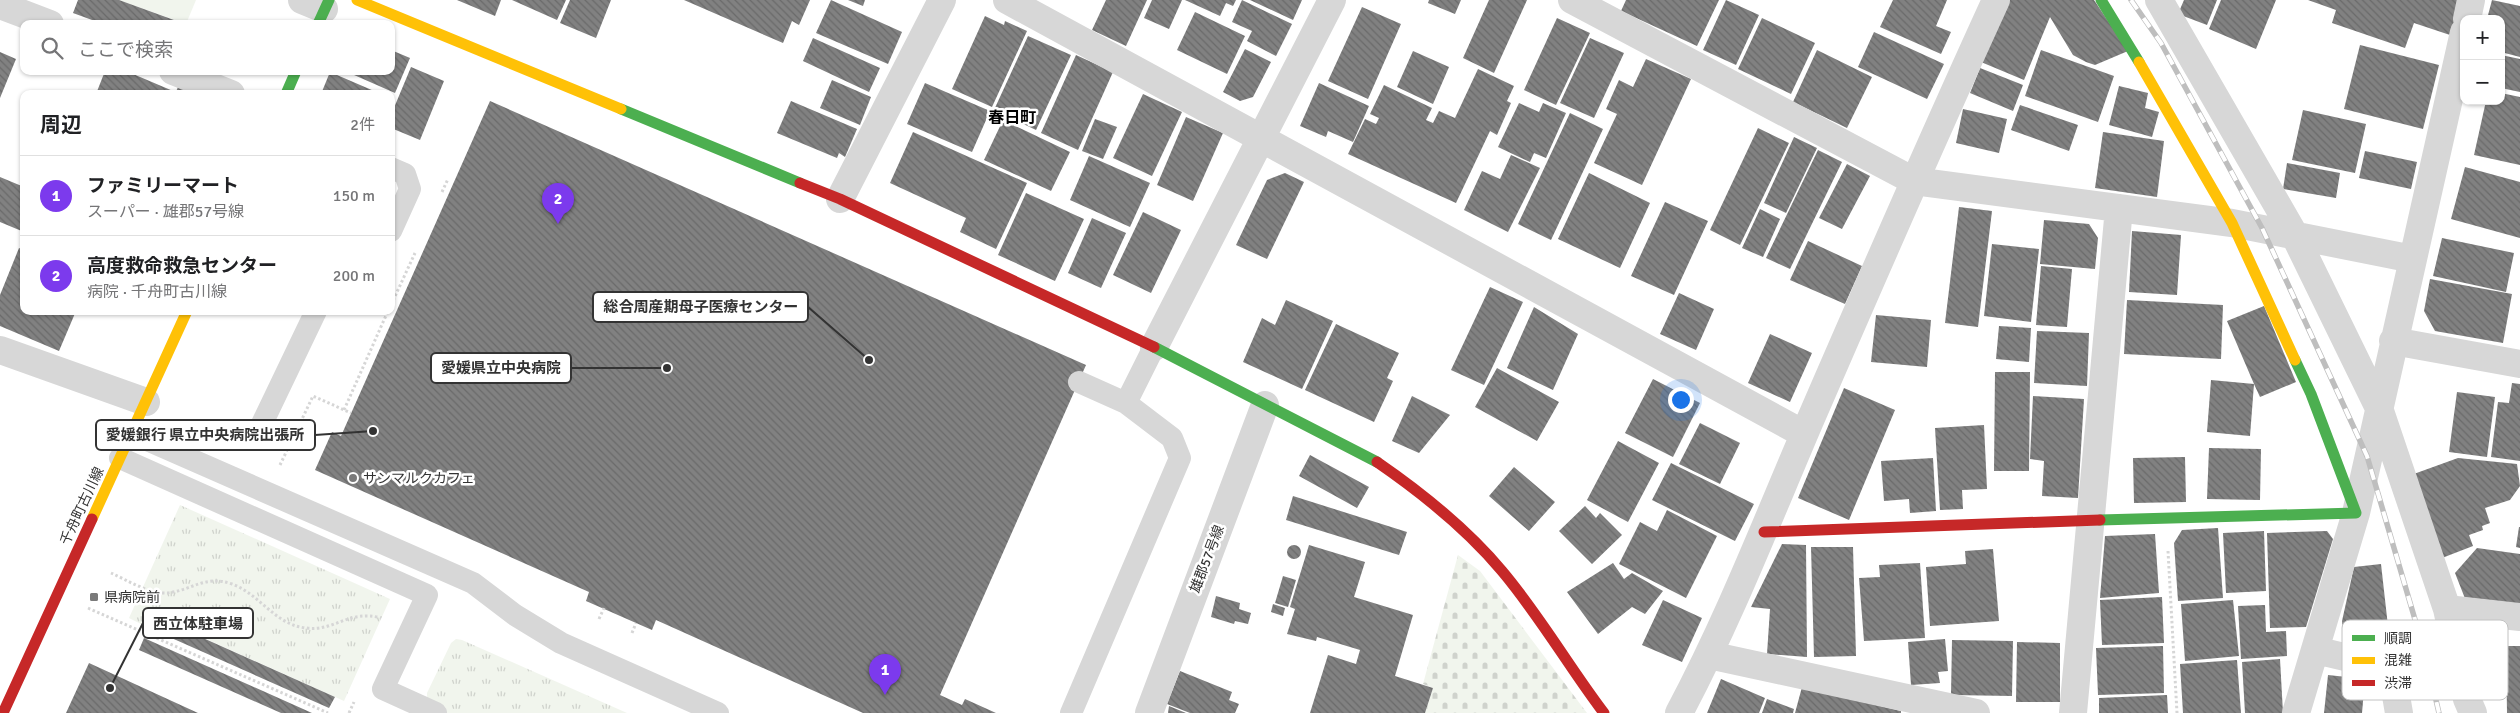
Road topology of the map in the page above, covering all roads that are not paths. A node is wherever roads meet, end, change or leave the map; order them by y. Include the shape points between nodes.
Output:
1 (358, 0) edge
2 (942, 0) edge
3 (1007, 0) edge
4 (1332, 0) edge
5 (1572, 0) edge
6 (1996, 0) edge
7 (2101, 0) edge
8 (2159, 0) edge
9 (2471, 0) edge
10 (0, 5) edge
11 (2468, 15) edge
12 (39, 20) edge
13 (2460, 50) edge
14 (182, 75) edge
15 (294, 75) edge
16 (221, 90) edge
17 (288, 90) edge
18 (1261, 137) junction
19 (395, 170) edge
20 (1914, 181) junction
21 (840, 199) junction
22 (2119, 208) junction
23 (395, 222) edge
24 (2232, 223) junction
25 (2294, 234) junction
26 (2413, 259) junction
27 (185, 315) edge
28 (314, 315) edge
29 (2393, 341) junction
30 (1154, 347) junction
31 (0, 350) edge
32 (2520, 364) edge
33 (1079, 382) dead end
34 (146, 402) junction
35 (1126, 403) junction
36 (1265, 405) junction
37 (2379, 408) junction
38 (259, 430) dead end
39 (131, 433) junction
40 (1804, 434) junction
41 (120, 458) junction
42 (2356, 513) junction
43 (2089, 520) junction
44 (1764, 532) junction
45 (2447, 609) junction
46 (2520, 617) edge
47 (2450, 620) edge
48 (2315, 650) junction
49 (1709, 655) junction
50 (2342, 656) edge
51 (2397, 700) edge
52 (2468, 700) edge
53 (3, 713) edge
54 (436, 713) edge
55 (718, 713) edge
56 (1071, 713) edge
57 (1149, 713) edge
58 (1604, 713) edge
59 (1679, 713) edge
60 (1976, 713) edge
61 (2073, 713) edge
62 (2296, 713) edge
63 (2399, 713) edge
64 (2473, 713) edge

1 - 21 street
2 - 21 street
3 - 18 street
4 - 18 street
5 - 20 street
6 - 20 street
7 - 24 street
8 - 25 street
9 - 11 street
10 - 12 street
13 - 26 street
14 - 16 street
15 - 17 street
18 - 30 street
18 - 40 street
19 - 23 lane via 405,174 410,189
20 - 22 street
20 - 40 street
21 - 30 street
22 - 24 street
22 - 43 street
24 - 25 street
24 - 42 street via 2311,394
25 - 26 street
25 - 37 street
26 - 29 street
27 - 34 street, 千舟町古川線
28 - 38 lane
29 - 32 street
29 - 37 street
30 - 35 lane
30 - 36 street
31 - 34 street
33 - 35 lane
34 - 39 street, 千舟町古川線
35 - 56 lane via 1172,438 1180,458
36 - 57 street, 雄郡57号線
36 - 58 street via 1366,455 1392,472 1462,530 1502,571
37 - 42 street
37 - 45 street
39 - 41 street, 千舟町古川線
39 - 55 lane via 473,583 515,615 561,643
40 - 44 street
41 - 53 street, 千舟町古川線
41 - 54 lane via 427,595 383,689
42 - 43 street
42 - 48 street
43 - 44 street
43 - 61 street
44 - 49 street
45 - 46 street
45 - 47 street
48 - 50 street
48 - 62 street
49 - 59 street
49 - 60 street
51 - 63 street
52 - 64 street

